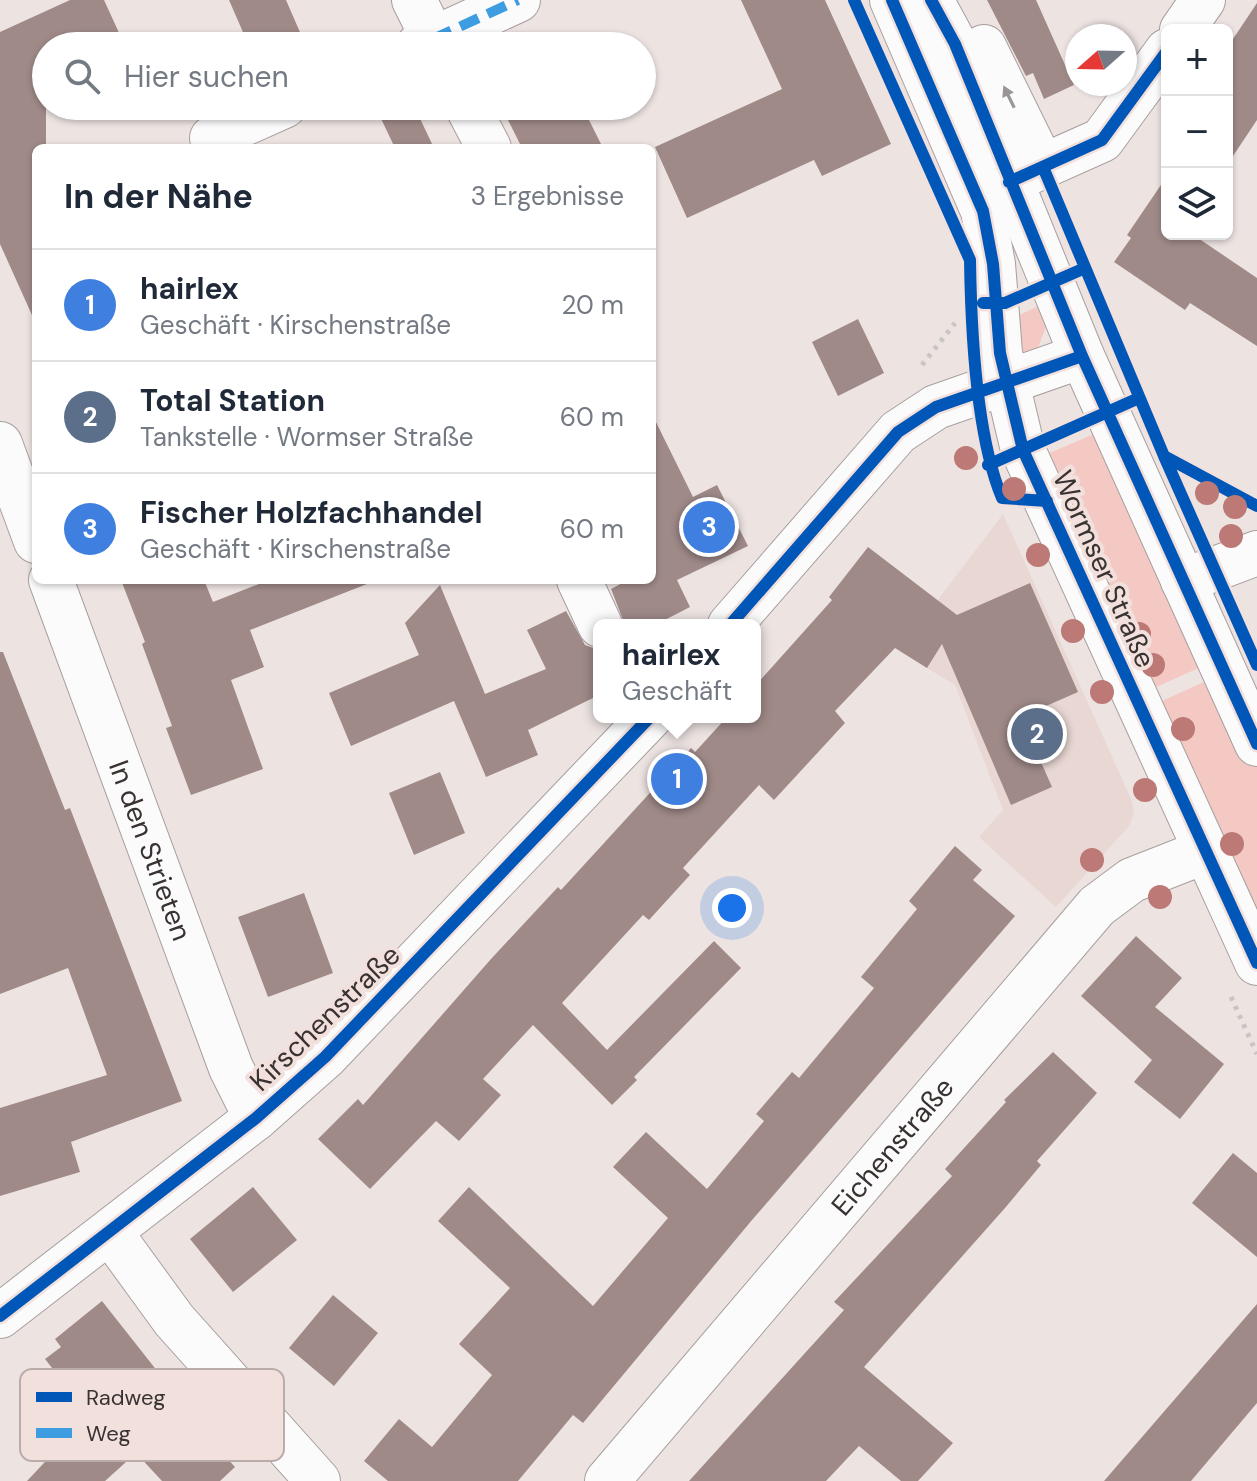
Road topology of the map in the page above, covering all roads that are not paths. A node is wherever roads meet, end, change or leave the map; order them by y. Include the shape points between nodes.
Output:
1 (414, 0) edge
2 (518, 0) edge
3 (892, 0) edge
4 (931, 0) edge
5 (962, 0) edge
6 (1203, 0) edge
7 (1186, 24) edge
8 (425, 32) edge
9 (453, 32) edge
10 (1161, 59) edge
11 (252, 120) edge
12 (474, 120) edge
13 (214, 144) edge
14 (487, 144) edge
15 (1010, 182) junction
16 (1082, 356) junction
17 (1005, 383) junction
18 (0, 444) edge
19 (32, 530) edge
20 (1257, 553) edge
21 (1183, 581) junction
22 (52, 584) edge
23 (581, 584) edge
24 (604, 584) edge
25 (597, 619) edge
26 (621, 619) edge
27 (735, 619) edge
28 (643, 723) edge
29 (1257, 744) edge
30 (1206, 851) junction
31 (1257, 963) edge
32 (256, 1118) junction
33 (110, 1232) junction
34 (0, 1316) edge
35 (218, 1369) edge
36 (284, 1443) edge
37 (318, 1481) edge
38 (607, 1481) edge

1 - 8 street
2 - 9 street
3 - 15 street, Wormser Straße
4 - 15 street via 955,44
15 -> 5 street
6 - 7 street
10 - 15 street via 1102,140
11 - 13 street via 212,138
12 - 14 street
15 - 16 street
15 - 17 street, Wormser Straße via 989,242
16 - 17 street
16 - 21 street
17 - 27 street via 936,407 898,432
17 - 30 street, Wormser Straße via 1023,450
18 - 19 street
20 - 21 street
21 - 29 street
22 - 32 street, In den Strieten via 226,1053
23 - 25 street
24 - 26 street
28 - 32 street, Kirschenstraße via 325,1057
30 - 31 street, Wormser Straße
30 - 38 street, Eichenstraße via 1132,880 1097,906
32 - 33 street, Kirschenstraße
33 - 34 street, Kirschenstraße
33 - 35 street via 174,1320
36 - 37 street

